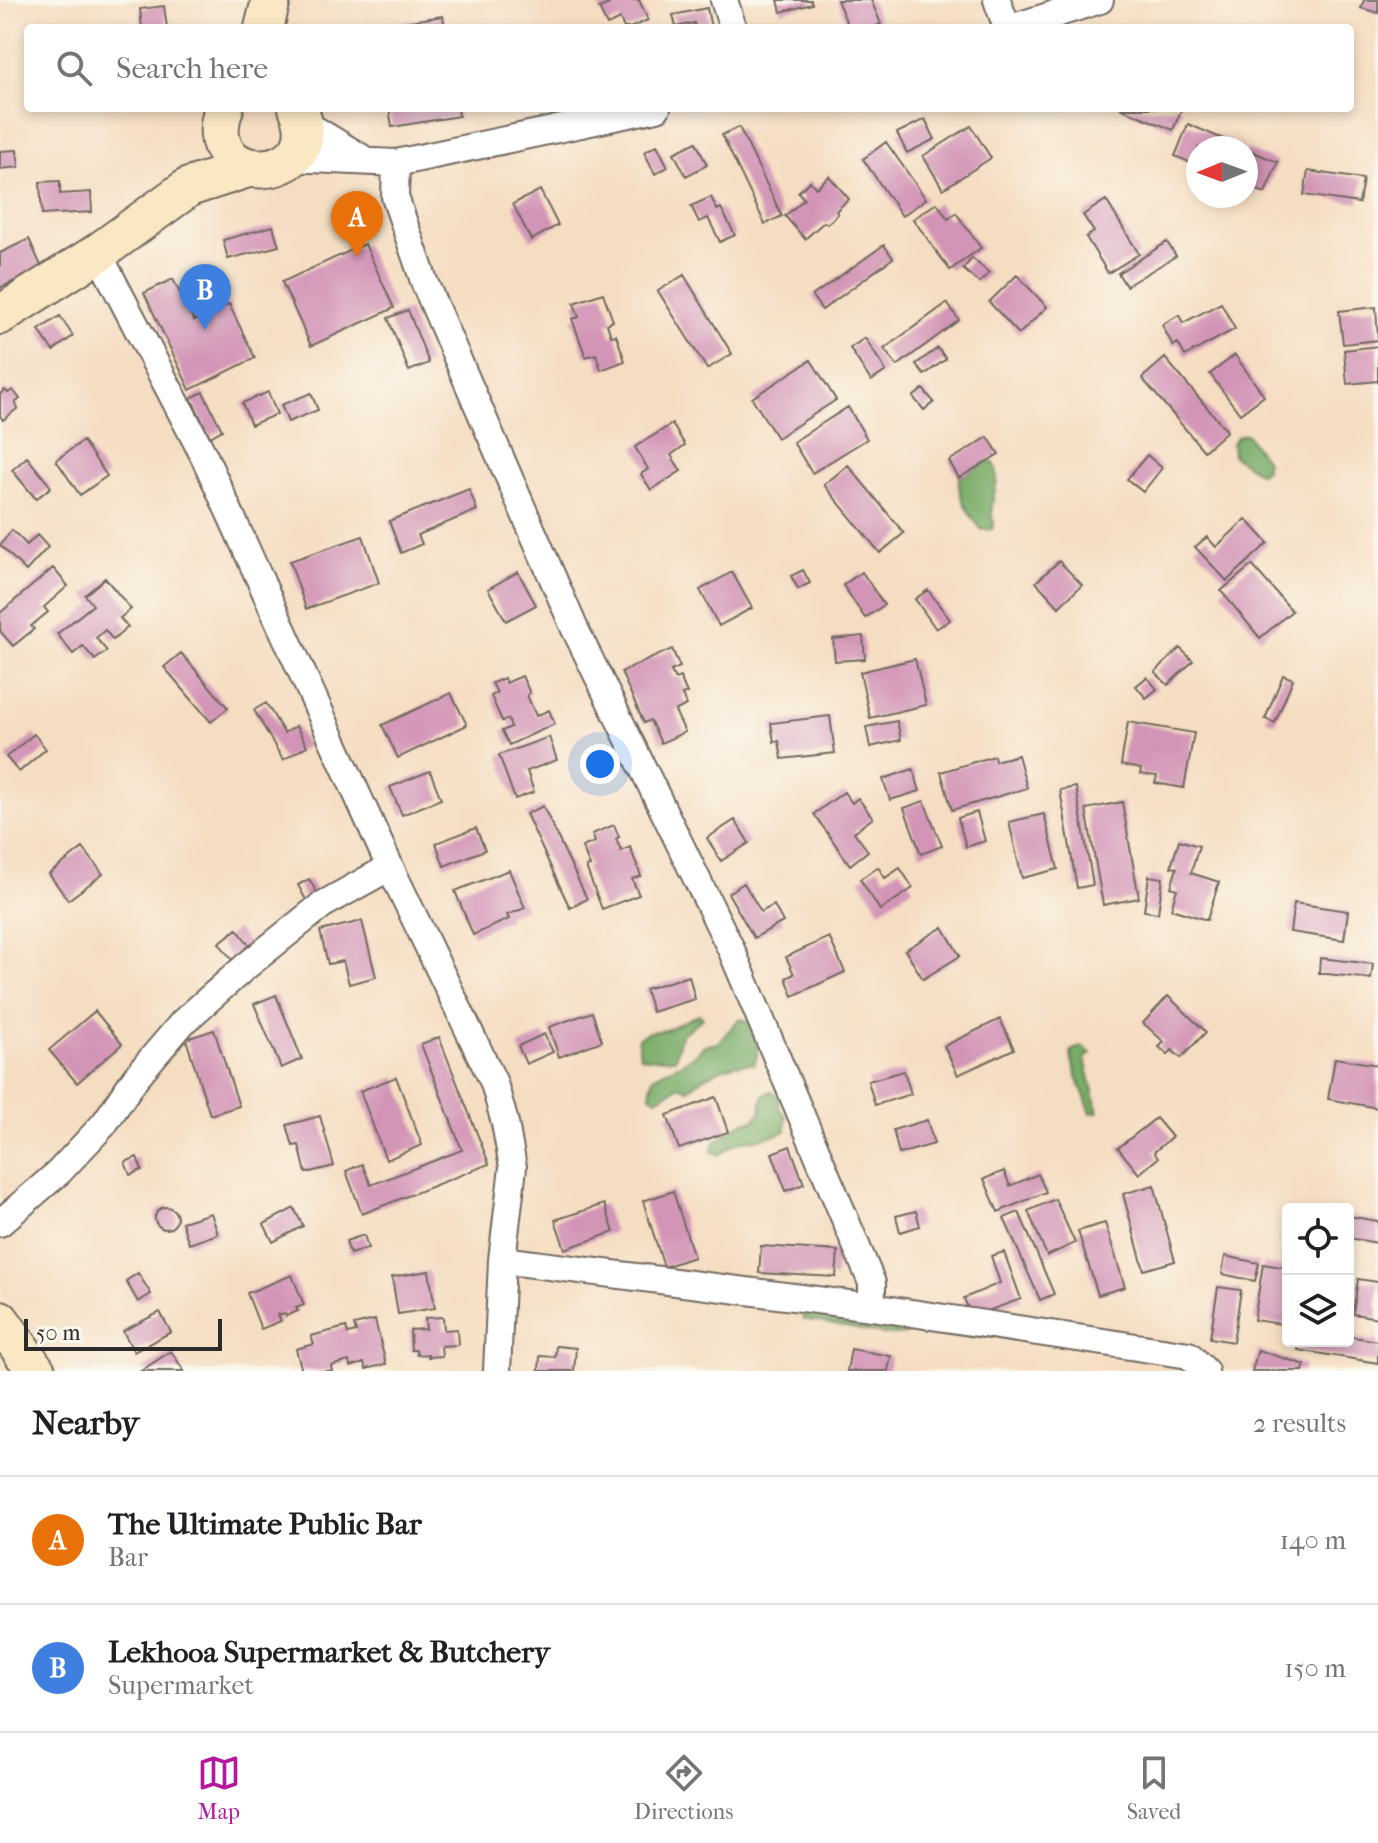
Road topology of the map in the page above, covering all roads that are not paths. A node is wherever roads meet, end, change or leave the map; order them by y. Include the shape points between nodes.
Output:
1 (272, 0) edge
2 (724, 0) edge
3 (997, 0) edge
4 (1100, 0) edge
5 (265, 24) edge
6 (279, 24) edge
7 (732, 24) edge
8 (1007, 24) edge
9 (1022, 24) edge
10 (638, 112) edge
11 (301, 115) edge
12 (222, 121) edge
13 (290, 158) junction
14 (365, 160) junction
15 (396, 163) junction
16 (248, 168) junction
17 (189, 187) junction
18 (98, 253) junction
19 (0, 315) edge
20 (390, 867) junction
21 (0, 1223) edge
22 (502, 1260) junction
23 (872, 1307) junction
24 (0, 1320) edge
25 (36, 1371) edge
26 (497, 1371) edge
27 (1205, 1371) edge

1 - 5 main road
1 - 6 main road
2 - 7 street
3 - 8 street
4 - 9 street
10 - 15 street
11 - 13 main road via 303,135
11 - 14 street
12 - 16 main road via 229,155
12 - 17 main road
13 - 14 street
13 - 16 main road via 270,169
14 - 15 street
15 - 23 street via 395,197 425,284 574,627 731,949 872,1283
16 - 17 main road
17 - 18 main road
18 - 19 main road
18 - 20 street via 204,456
20 - 21 street via 322,905 183,1022 104,1124
20 - 22 street via 494,1083 513,1167
22 - 23 street
22 - 26 street
23 - 27 street via 1189,1355
24 - 25 main road

